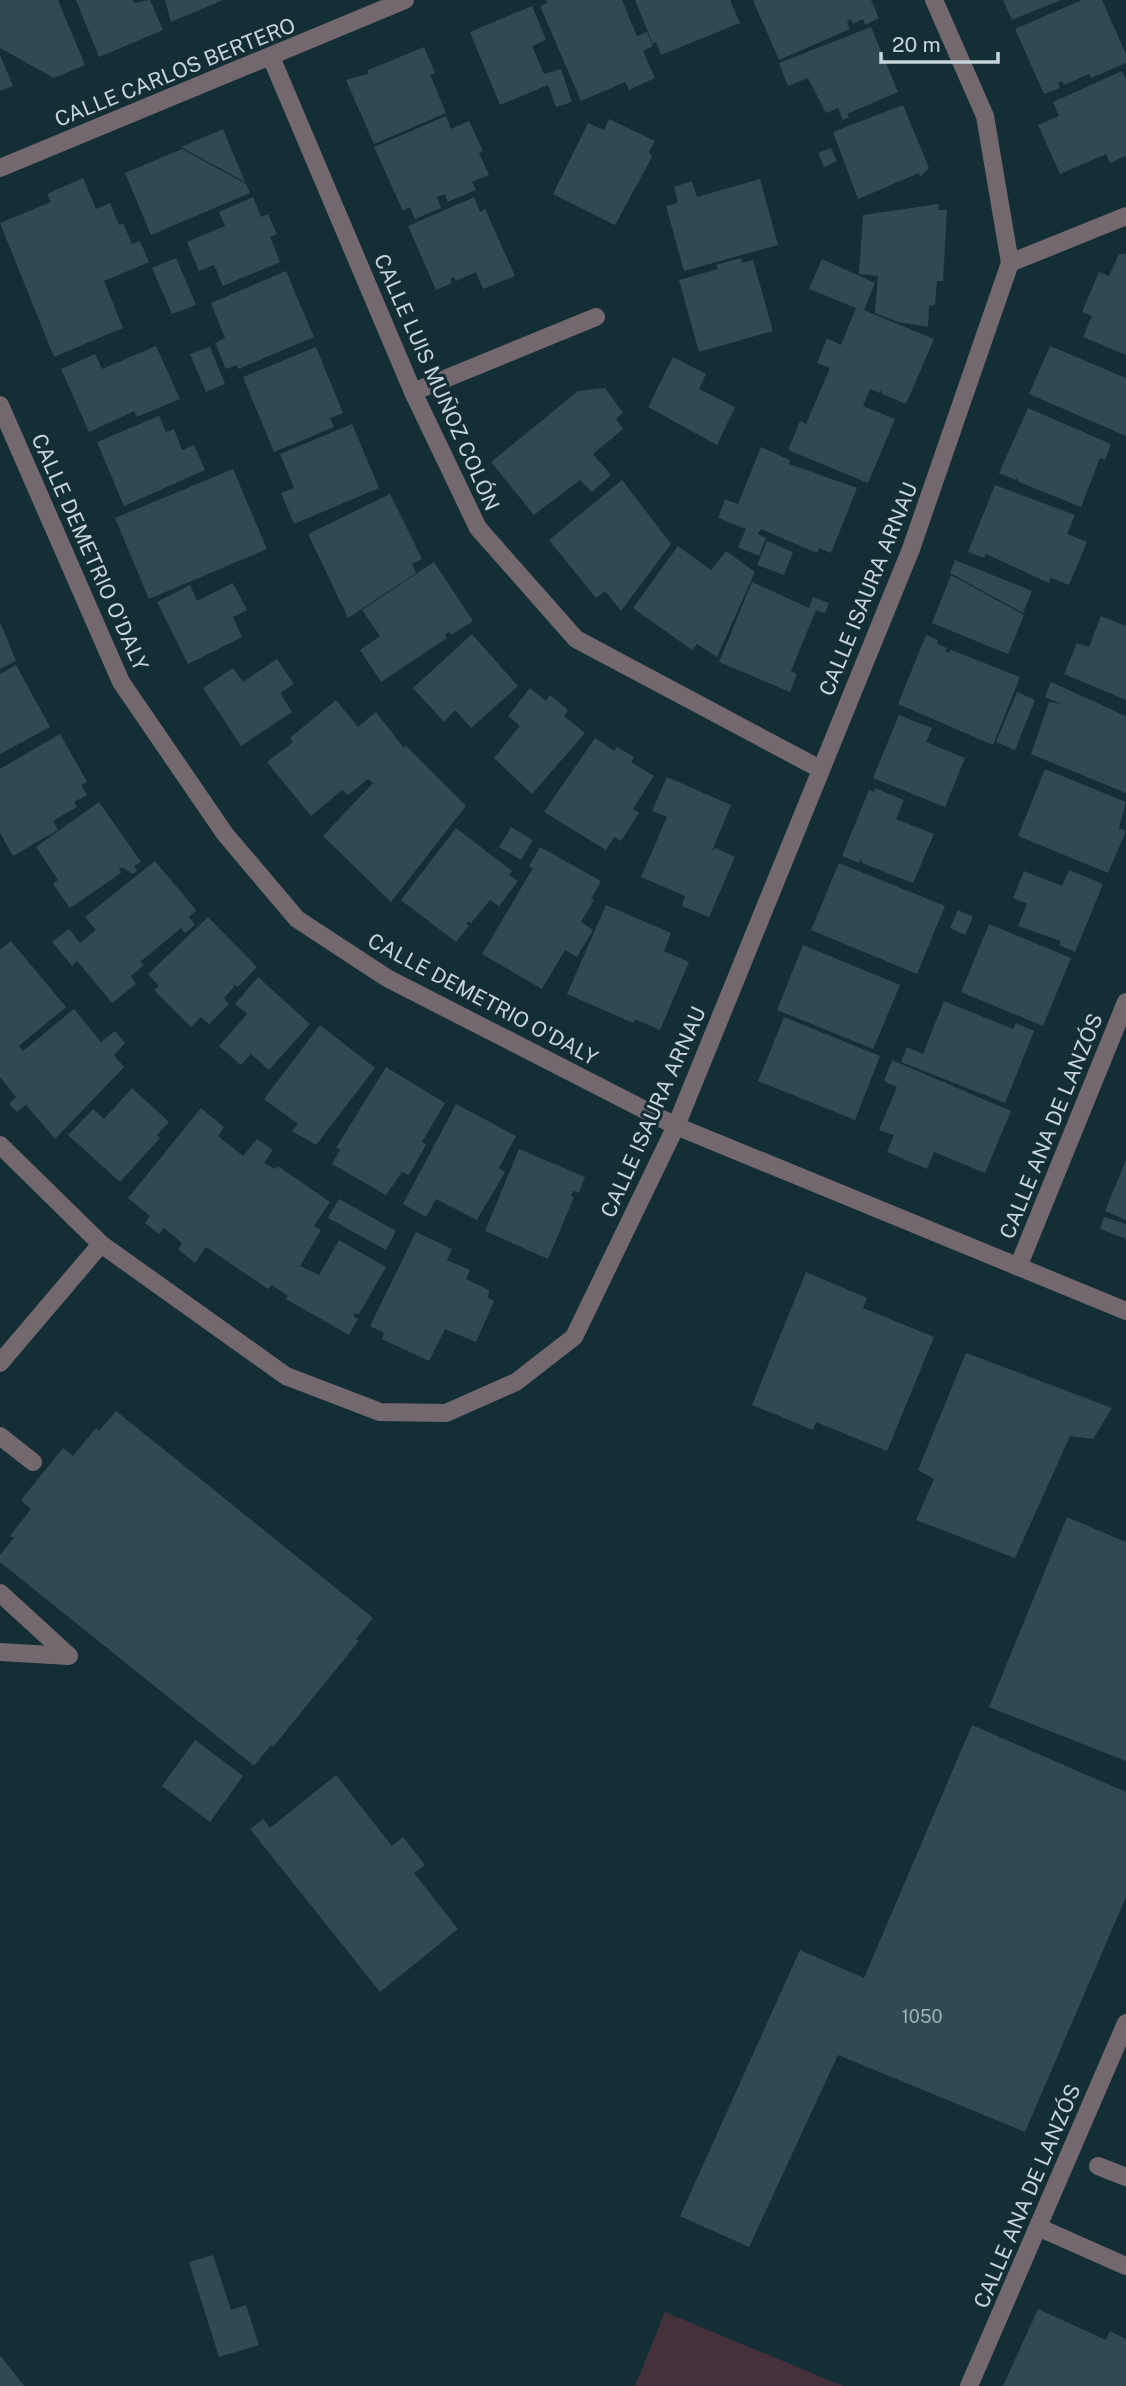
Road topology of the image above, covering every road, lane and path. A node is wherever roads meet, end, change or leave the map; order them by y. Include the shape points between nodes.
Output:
1 (405, 0) edge
2 (934, 0) edge
3 (271, 57) junction
4 (0, 168) edge
5 (1126, 216) edge
6 (1010, 263) junction
7 (596, 317) dead end
8 (413, 393) junction
9 (0, 405) edge
10 (820, 769) junction
11 (1126, 1002) edge
12 (676, 1126) junction
13 (0, 1145) edge
14 (101, 1244) junction
15 (1018, 1268) junction
16 (1126, 1311) edge
17 (0, 1363) edge
18 (0, 1436) edge
19 (33, 1462) dead end
20 (0, 1593) edge
21 (0, 1652) edge
22 (1126, 2023) edge
23 (1098, 2166) dead end
24 (1126, 2177) edge
25 (1040, 2228) junction
26 (1126, 2266) edge
27 (969, 2386) edge

1 - 3 street, CALLE CARLOS BERTERO
2 - 6 street via 985,116
3 - 4 street, CALLE CARLOS BERTERO
3 - 8 street, CALLE LUIS MUÑOZ COLÓN
5 - 6 street
6 - 10 street, CALLE ISAURA ARNAU via 911,549
7 - 8 street
8 - 10 street, CALLE LUIS MUÑOZ COLÓN via 478,528 576,639
9 - 12 street, CALLE DEMETRIO O'DALY via 121,682 225,834 297,919 387,978
10 - 12 street, CALLE ISAURA ARNAU
11 - 15 street, CALLE ANA DE LANZÓS
12 - 14 street, CALLE ISAURA ARNAU via 574,1337 516,1382 446,1413 380,1412 286,1376
12 - 15 street, CALLE DEMETRIO O'DALY
13 - 14 street, CALLE ISAURA ARNAU
14 - 17 street
15 - 16 street, CALLE DEMETRIO O'DALY
18 - 19 street
20 - 21 street via 69,1656
22 - 25 street, CALLE ANA DE LANZÓS
23 - 24 street
25 - 26 street
25 - 27 street, CALLE ANA DE LANZÓS

